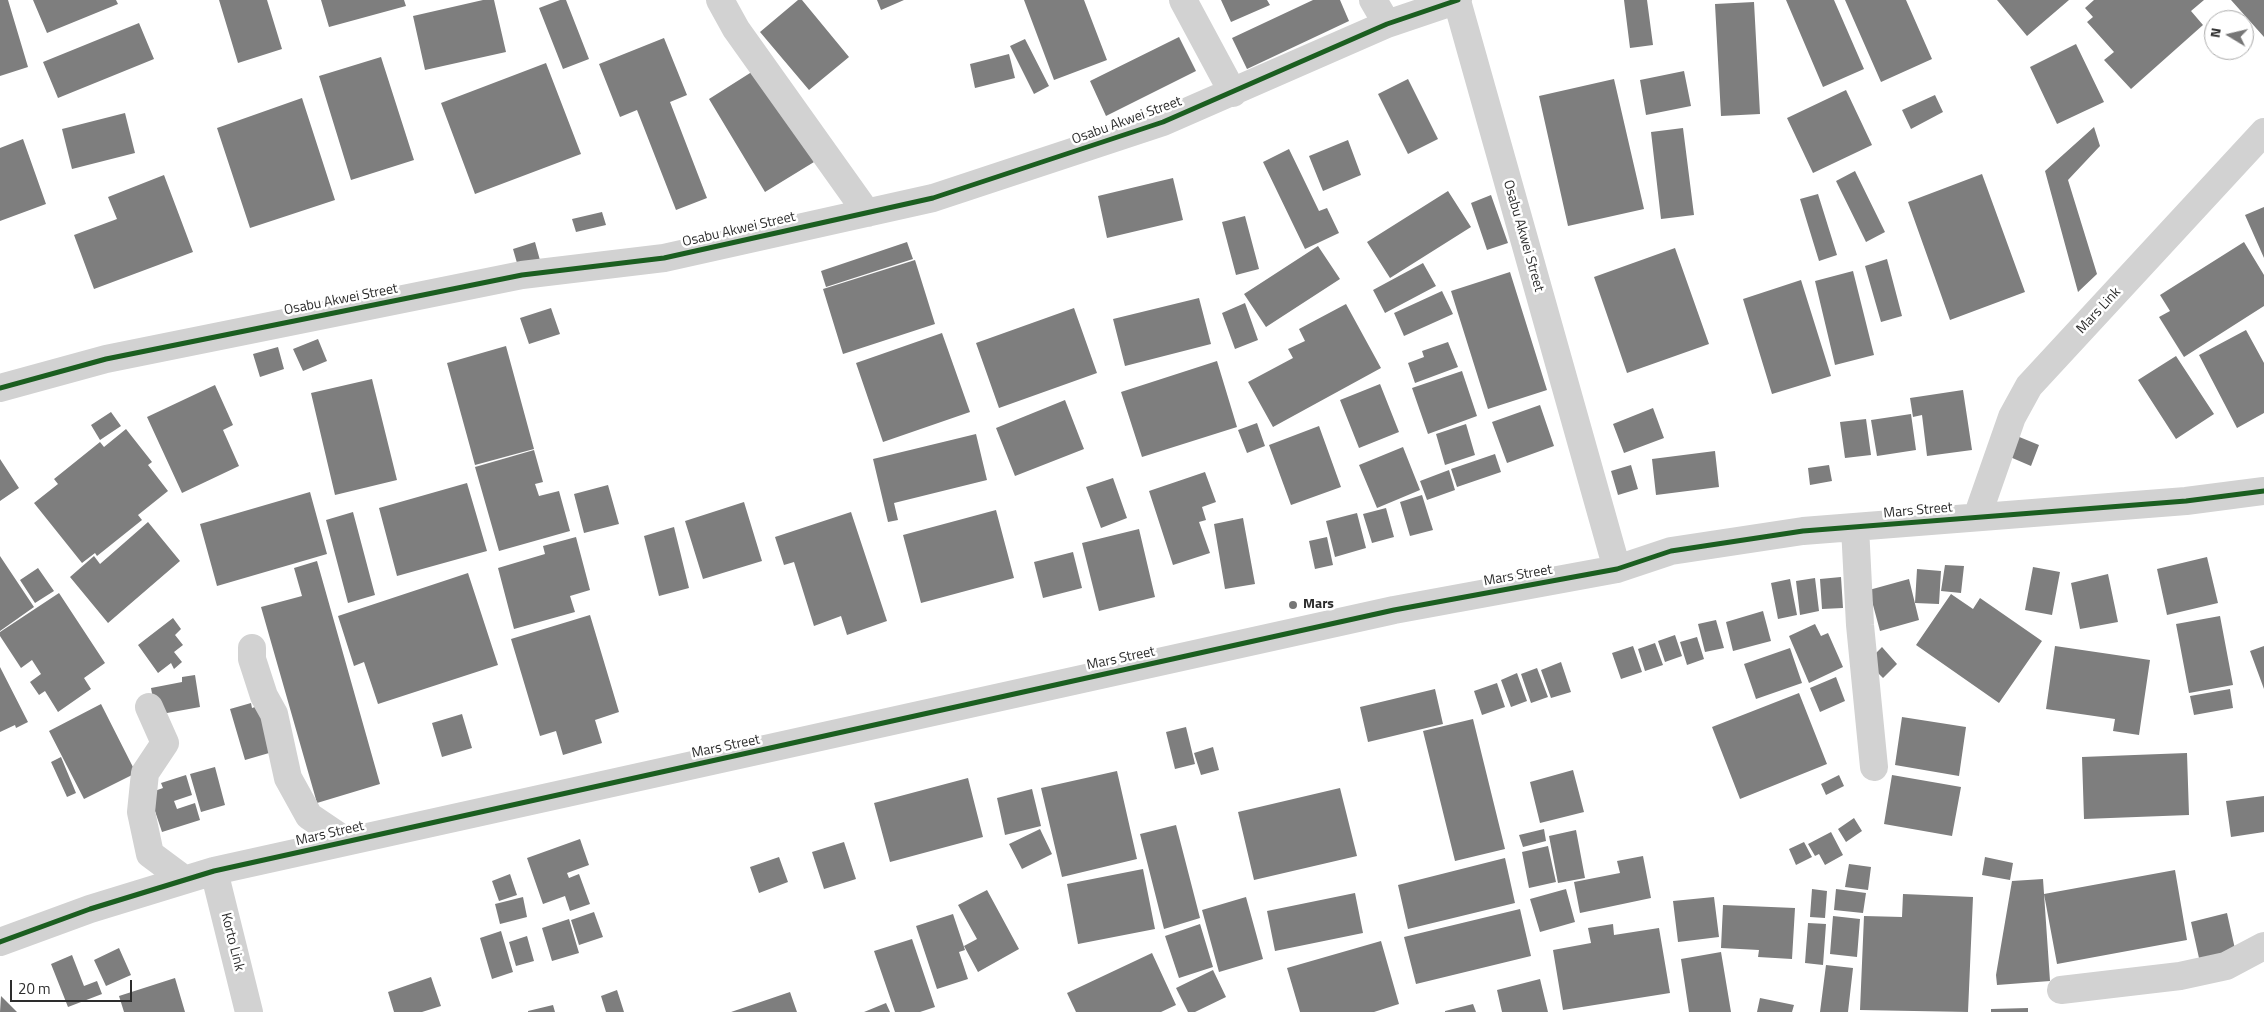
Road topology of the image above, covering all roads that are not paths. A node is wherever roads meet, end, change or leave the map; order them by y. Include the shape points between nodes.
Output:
1 (720, 0) edge
2 (1183, 0) edge
3 (1374, 0) edge
4 (1458, 1) edge
5 (1387, 24) junction
6 (1232, 93) junction
7 (2264, 132) edge
8 (867, 213) junction
9 (0, 388) edge
10 (2264, 491) edge
11 (1978, 517) junction
12 (1855, 527) junction
13 (1617, 569) junction
14 (252, 648) dead end
15 (149, 707) dead end
16 (1874, 767) dead end
17 (346, 842) junction
18 (214, 872) junction
19 (185, 880) junction
20 (0, 942) edge
21 (2264, 946) edge
22 (2062, 990) dead end
23 (249, 1012) edge

1 - 8 street via 736,29
2 - 6 street
3 - 5 street
4 - 5 street, Osabu Akwei Street
4 - 13 street, Osabu Akwei Street
5 - 6 street, Osabu Akwei Street
6 - 8 street, Osabu Akwei Street via 1163,122 1049,161 933,198
7 - 11 street, Mars Link via 2029,386 2012,417
8 - 9 street, Osabu Akwei Street via 664,258 512,277 106,359
10 - 11 street, Mars Street via 2186,501
11 - 12 street, Mars Street
12 - 13 street, Mars Street via 1802,531 1671,551
12 - 16 street via 1860,625
13 - 17 street, Mars Street via 1394,610
14 - 17 street via 252,659 264,696 274,714 288,778 309,816
15 - 19 street via 164,743 145,773 141,812 150,854
17 - 18 street, Mars Street
18 - 19 street, Mars Street
18 - 23 street, Korto Link
19 - 20 street, Mars Street via 90,909
21 - 22 street via 2226,966

